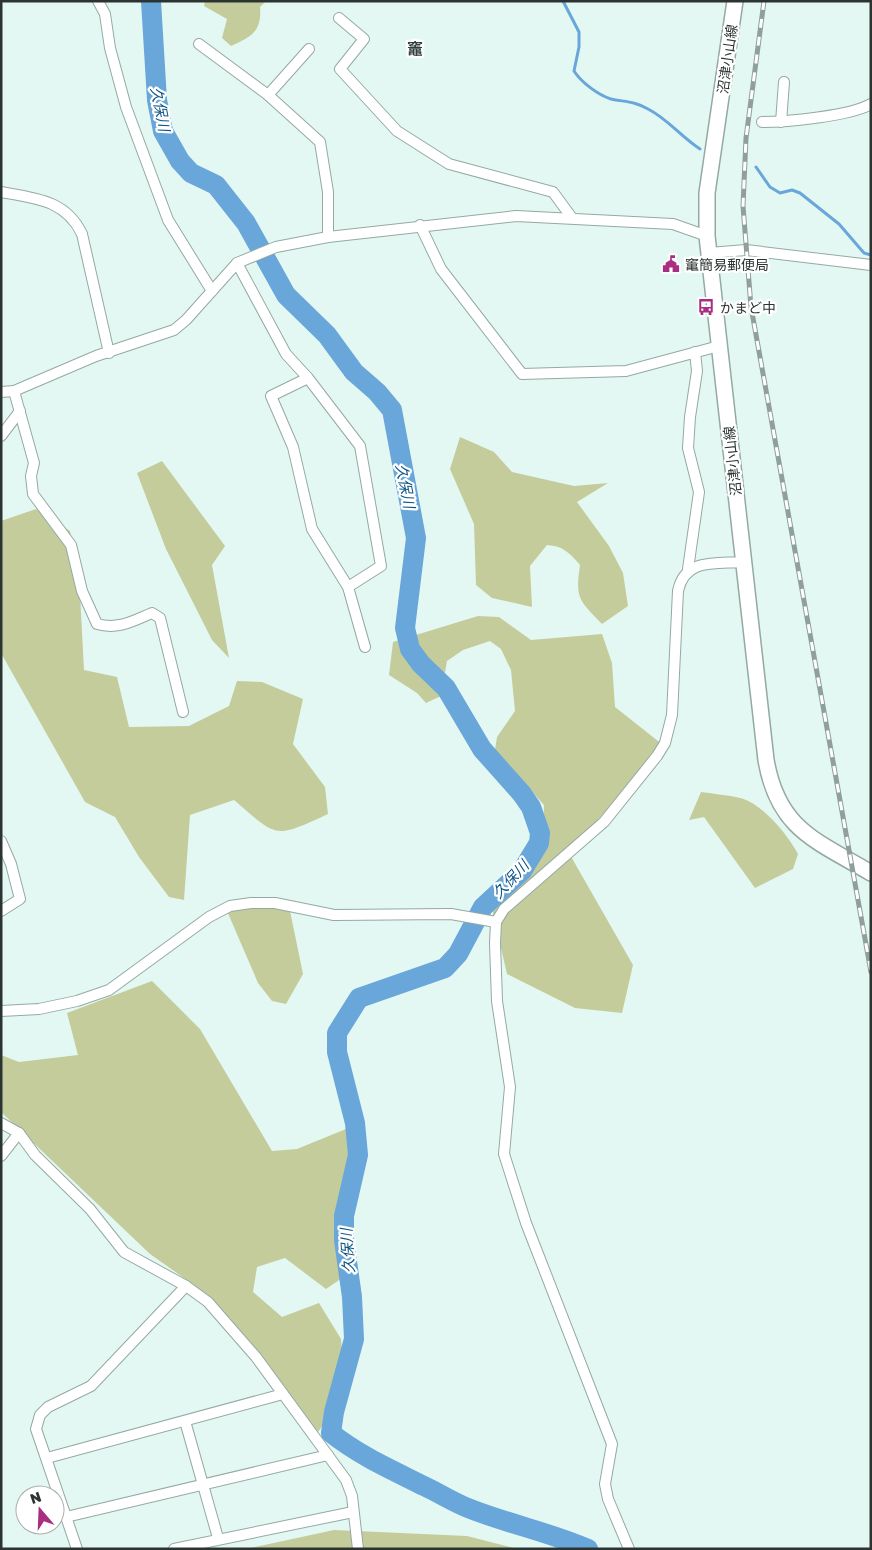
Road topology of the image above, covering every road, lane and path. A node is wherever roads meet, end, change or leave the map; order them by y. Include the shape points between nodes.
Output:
1 (98, 1) edge
2 (735, 1) edge
3 (339, 18) dead end
4 (199, 44) dead end
5 (309, 49) dead end
6 (784, 82) dead end
7 (268, 95) junction
8 (871, 104) edge
9 (762, 122) dead end
10 (781, 122) junction
11 (1, 192) edge
12 (572, 218) junction
13 (420, 225) junction
14 (707, 236) junction
15 (328, 237) junction
16 (709, 253) junction
17 (237, 263) junction
18 (871, 265) edge
19 (212, 291) junction
20 (719, 346) junction
21 (695, 352) junction
22 (109, 353) junction
23 (308, 378) junction
24 (14, 391) junction
25 (1, 392) edge
26 (20, 411) junction
27 (1, 436) edge
28 (743, 562) junction
29 (688, 569) junction
30 (348, 587) junction
31 (365, 647) dead end
32 (183, 712) dead end
33 (1, 841) edge
34 (871, 874) edge
35 (1, 911) edge
36 (495, 922) junction
37 (1, 1010) edge
38 (1, 1123) edge
39 (19, 1133) junction
40 (1, 1156) edge
41 (186, 1286) junction
42 (283, 1394) junction
43 (185, 1421) junction
44 (328, 1455) junction
45 (46, 1458) junction
46 (203, 1486) junction
47 (353, 1512) junction
48 (66, 1516) junction
49 (218, 1538) junction
50 (77, 1549) edge
51 (174, 1549) edge
52 (358, 1549) edge
53 (629, 1549) edge

1 - 19 street via 105,14 110,48 126,106 168,220
2 - 14 main road, 沼津小山線 via 707,193
3 - 12 street via 364,39 340,69 397,131 449,164 553,192
4 - 7 street
5 - 7 street
6 - 10 street
7 - 15 street via 320,142 328,192
8 - 10 street via 864,108
9 - 10 street
11 - 22 street via 37,198 63,209 75,220 82,234
12 - 13 street via 516,216
12 - 14 street via 673,224
13 - 15 street
13 - 21 street via 441,269 522,374 626,371
14 - 16 main road, 沼津小山線
15 - 17 street via 276,247
16 - 18 street via 746,250
16 - 20 main road, 沼津小山線
17 - 19 street
17 - 23 street via 286,354
19 - 22 street via 174,330
20 - 21 street
20 - 28 main road, 沼津小山線
21 - 29 street via 697,371 688,448 699,492
22 - 24 street
23 - 30 street via 360,446 381,566
23 - 30 street via 272,396 294,448 312,529
24 - 25 street
24 - 26 street
26 - 27 street
26 - 32 street via 34,463 31,476 33,494 71,545 82,591 97,624 108,627 125,625 152,613 160,618
28 - 29 street
28 - 34 main road, 沼津小山線 via 766,760 776,798 792,822 807,834
29 - 36 street via 681,577 678,590 672,715 665,743 604,822 504,909
30 - 31 street
33 - 35 street via 20,899
36 - 37 street via 451,914 334,915 275,903 251,902 230,906 209,917 109,990 77,1002 39,1009
36 - 53 street via 498,1001 510,1087 504,1154 526,1223 612,1444 605,1484
38 - 39 street
39 - 40 street
39 - 41 street via 35,1155 90,1209 124,1252
41 - 42 street via 225,1320
41 - 45 street via 91,1386 48,1407 40,1415 36,1429
42 - 43 street
42 - 44 street
43 - 45 street
43 - 46 street
44 - 46 street
44 - 47 street via 346,1480
45 - 48 street
46 - 48 street
46 - 49 street
47 - 49 street
47 - 52 street
48 - 50 street
49 - 51 street

